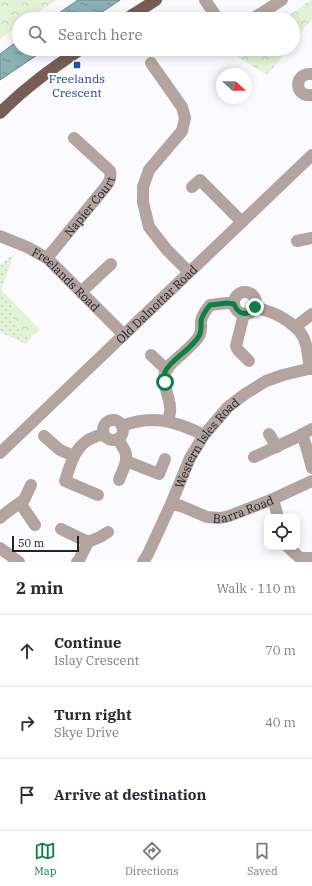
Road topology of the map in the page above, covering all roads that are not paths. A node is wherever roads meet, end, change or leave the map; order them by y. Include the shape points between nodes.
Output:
1 (156, 0) edge
2 (205, 0) edge
3 (282, 0) edge
4 (137, 12) edge
5 (213, 12) edge
6 (263, 12) edge
7 (71, 56) edge
8 (150, 64) dead end
9 (312, 74) edge
10 (312, 95) edge
11 (0, 113) edge
12 (74, 138) dead end
13 (312, 155) edge
14 (192, 187) dead end
15 (242, 222) junction
16 (0, 236) edge
17 (312, 238) edge
18 (297, 241) dead end
19 (47, 258) junction
20 (111, 264) dead end
21 (189, 272) junction
22 (81, 292) junction
23 (234, 304) junction
24 (255, 307) junction
25 (244, 314) junction
26 (312, 314) edge
27 (295, 327) junction
28 (124, 335) junction
29 (151, 355) dead end
30 (249, 361) dead end
31 (311, 368) edge
32 (167, 370) junction
33 (168, 421) junction
34 (122, 426) junction
35 (307, 432) edge
36 (103, 434) junction
37 (269, 434) dead end
38 (204, 435) junction
39 (44, 436) dead end
40 (118, 439) junction
41 (276, 446) junction
42 (0, 453) edge
43 (74, 456) junction
44 (254, 457) dead end
45 (165, 459) dead end
46 (126, 461) junction
47 (312, 468) edge
48 (119, 480) dead end
49 (312, 481) edge
50 (31, 485) dead end
51 (98, 495) dead end
52 (273, 499) junction
53 (20, 503) junction
54 (171, 504) junction
55 (277, 514) edge
56 (0, 518) edge
57 (35, 525) dead end
58 (61, 529) dead end
59 (108, 532) dead end
60 (88, 542) junction
61 (0, 548) edge
62 (291, 550) edge
63 (312, 558) edge
64 (19, 562) edge
65 (77, 562) edge
66 (143, 562) edge

1 - 4 main road
2 - 5 street
3 - 6 street
7 - 11 main road via 28,87
8 - 21 street via 182,107 185,118 182,131 149,170 143,187 143,202 149,227
9 - 10 street via 305,74 298,82 301,92
12 - 19 street, Napier Court via 110,171 110,181
13 - 15 street, Old Dalnottar Road
14 - 15 street via 200,180
15 - 21 street, Old Dalnottar Road
16 - 19 street, Freelands Road
17 - 18 street
19 - 22 street, Freelands Road
20 - 22 street
21 - 28 street, Old Dalnottar Road
22 - 28 street, Freelands Road
23 - 24 street via 237,296 245,292 253,296
23 - 25 street via 237,310
23 - 32 street via 210,305 204,312 199,336
24 - 25 street via 248,314
24 - 27 street via 271,312
25 - 30 street via 236,346
26 - 27 street
27 - 31 street via 303,336
28 - 42 street, Old Dalnottar Road
29 - 32 street
31 - 38 street, Western Isles Road via 266,381 245,394 228,407
32 - 33 street via 165,382 170,406
33 - 34 street via 148,419
33 - 38 street via 184,425
34 - 36 street via 116,420 109,420 104,425
34 - 40 street via 123,432
35 - 41 street
35 - 47 street via 306,446
36 - 40 street via 108,440
36 - 43 street via 88,440
37 - 41 street
38 - 54 street, Western Isles Road via 190,458
39 - 43 street via 60,450
40 - 46 street via 125,451
41 - 44 street
43 - 51 street via 65,481
45 - 46 street via 159,474
46 - 48 street
49 - 52 street, Barra Road
50 - 53 street
52 - 54 street, Barra Road via 220,518 207,517
52 - 55 street
53 - 56 street
53 - 57 street
54 - 66 street, Western Isles Road
58 - 60 street
59 - 60 street
60 - 65 street
61 - 64 street
62 - 63 street via 300,558

